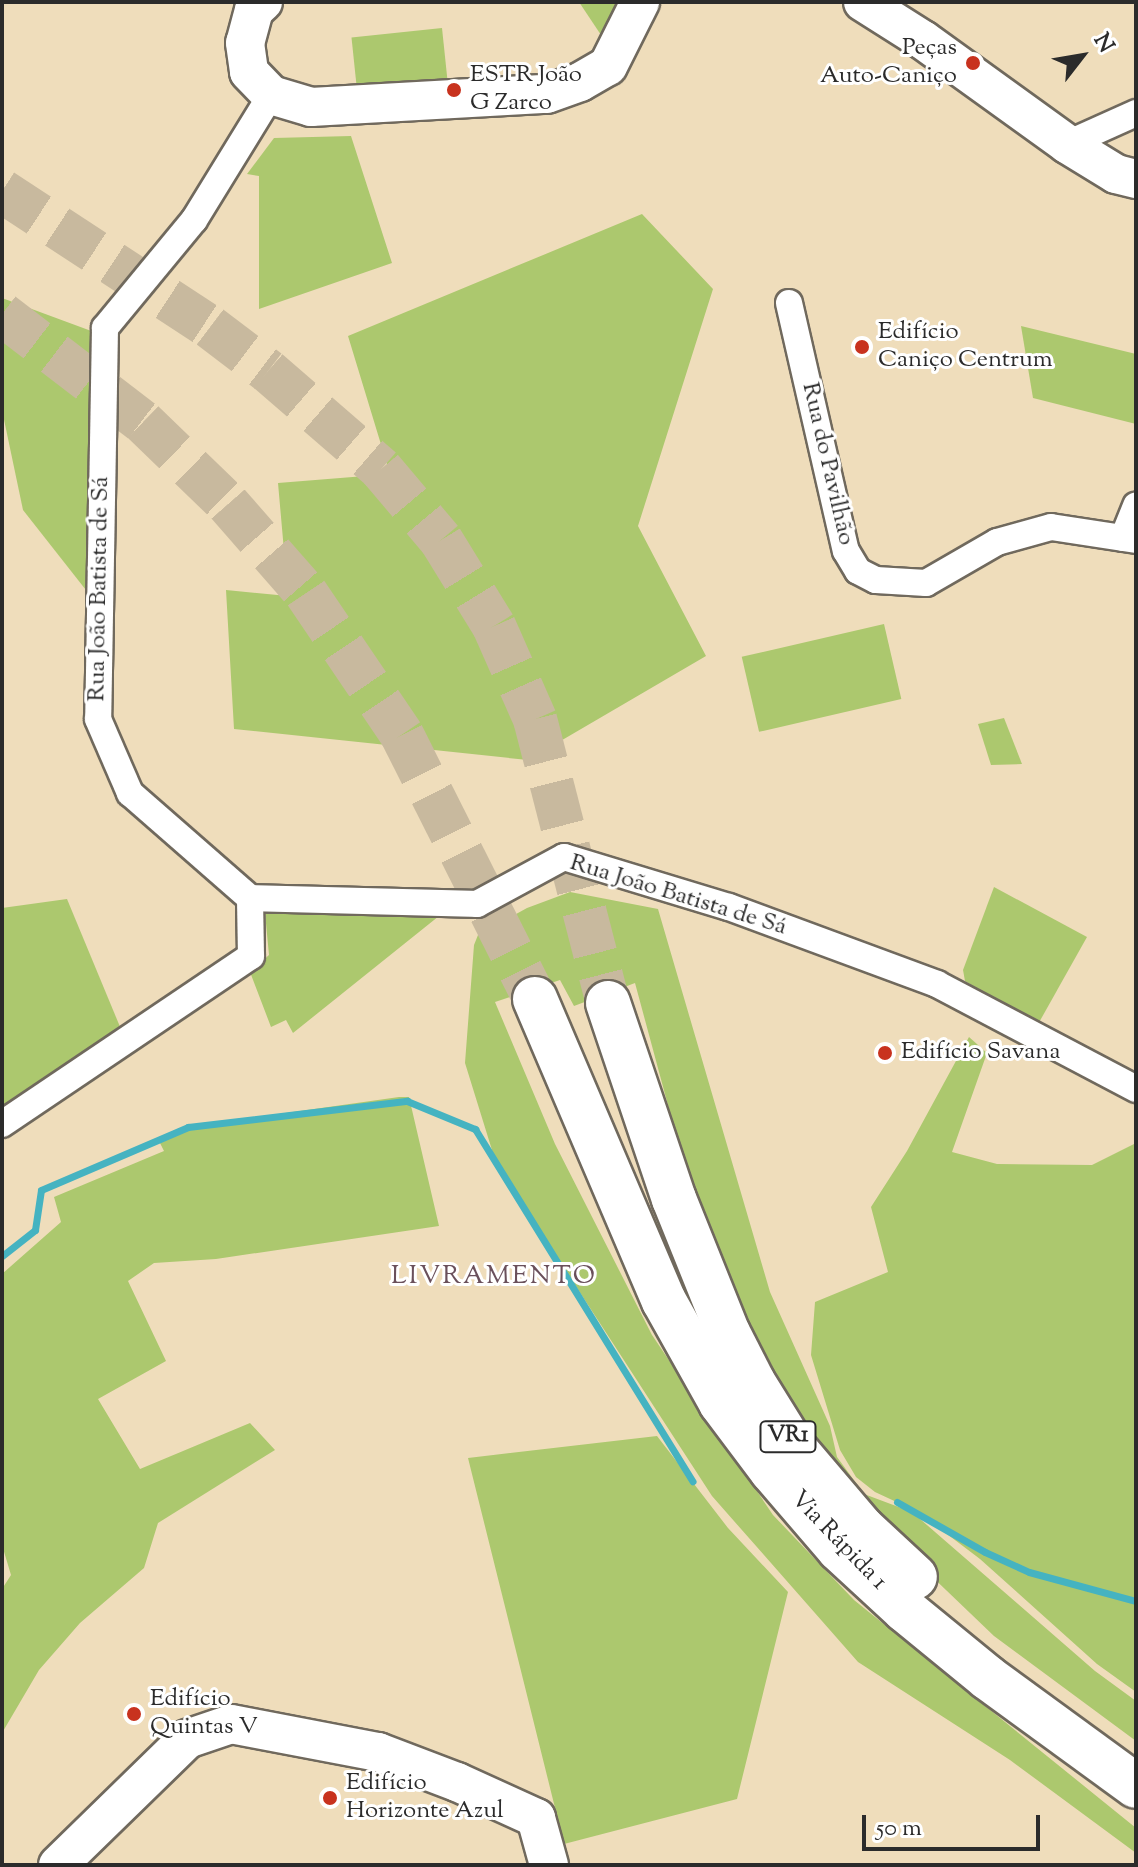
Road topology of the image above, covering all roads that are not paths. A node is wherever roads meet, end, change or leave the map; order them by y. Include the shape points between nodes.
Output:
1 (263, 2) edge
2 (640, 2) edge
3 (863, 2) edge
4 (271, 95) junction
5 (1136, 113) edge
6 (1067, 144) junction
7 (1136, 179) edge
8 (789, 303) dead end
9 (1136, 505) edge
10 (1130, 539) edge
11 (250, 898) junction
12 (535, 999) tunnel mouth
13 (608, 1003) tunnel mouth
14 (1136, 1089) edge
15 (2, 1124) edge
16 (1136, 1752) edge
17 (1136, 1786) edge
18 (58, 1865) edge
19 (549, 1865) edge

1 - 4 street via 254,10 245,43 249,72
2 - 4 street via 608,66 547,94 311,107
3 - 6 street
4 - 11 street, Rua João Batista de Sá via 194,220 105,328 98,719 130,793
5 - 6 street
6 - 7 street via 1116,174
8 - 10 street, Rua do Pavilhão via 846,551 858,571 876,580 926,583 997,542 1051,527
9 - 10 street
11 - 14 street, Rua João Batista de Sá via 477,904 564,857 729,907 937,984
11 - 15 street via 251,956
12 - 17 highway, Via Rápida 1 / VR1 via 664,1301 721,1403 764,1460 839,1549 905,1610
13 - 16 highway, Via Rápida 1 / VR1 via 706,1281 753,1382 794,1448 862,1528 927,1589 1004,1655
18 - 19 street via 187,1739 231,1724 378,1752 470,1788 536,1818

